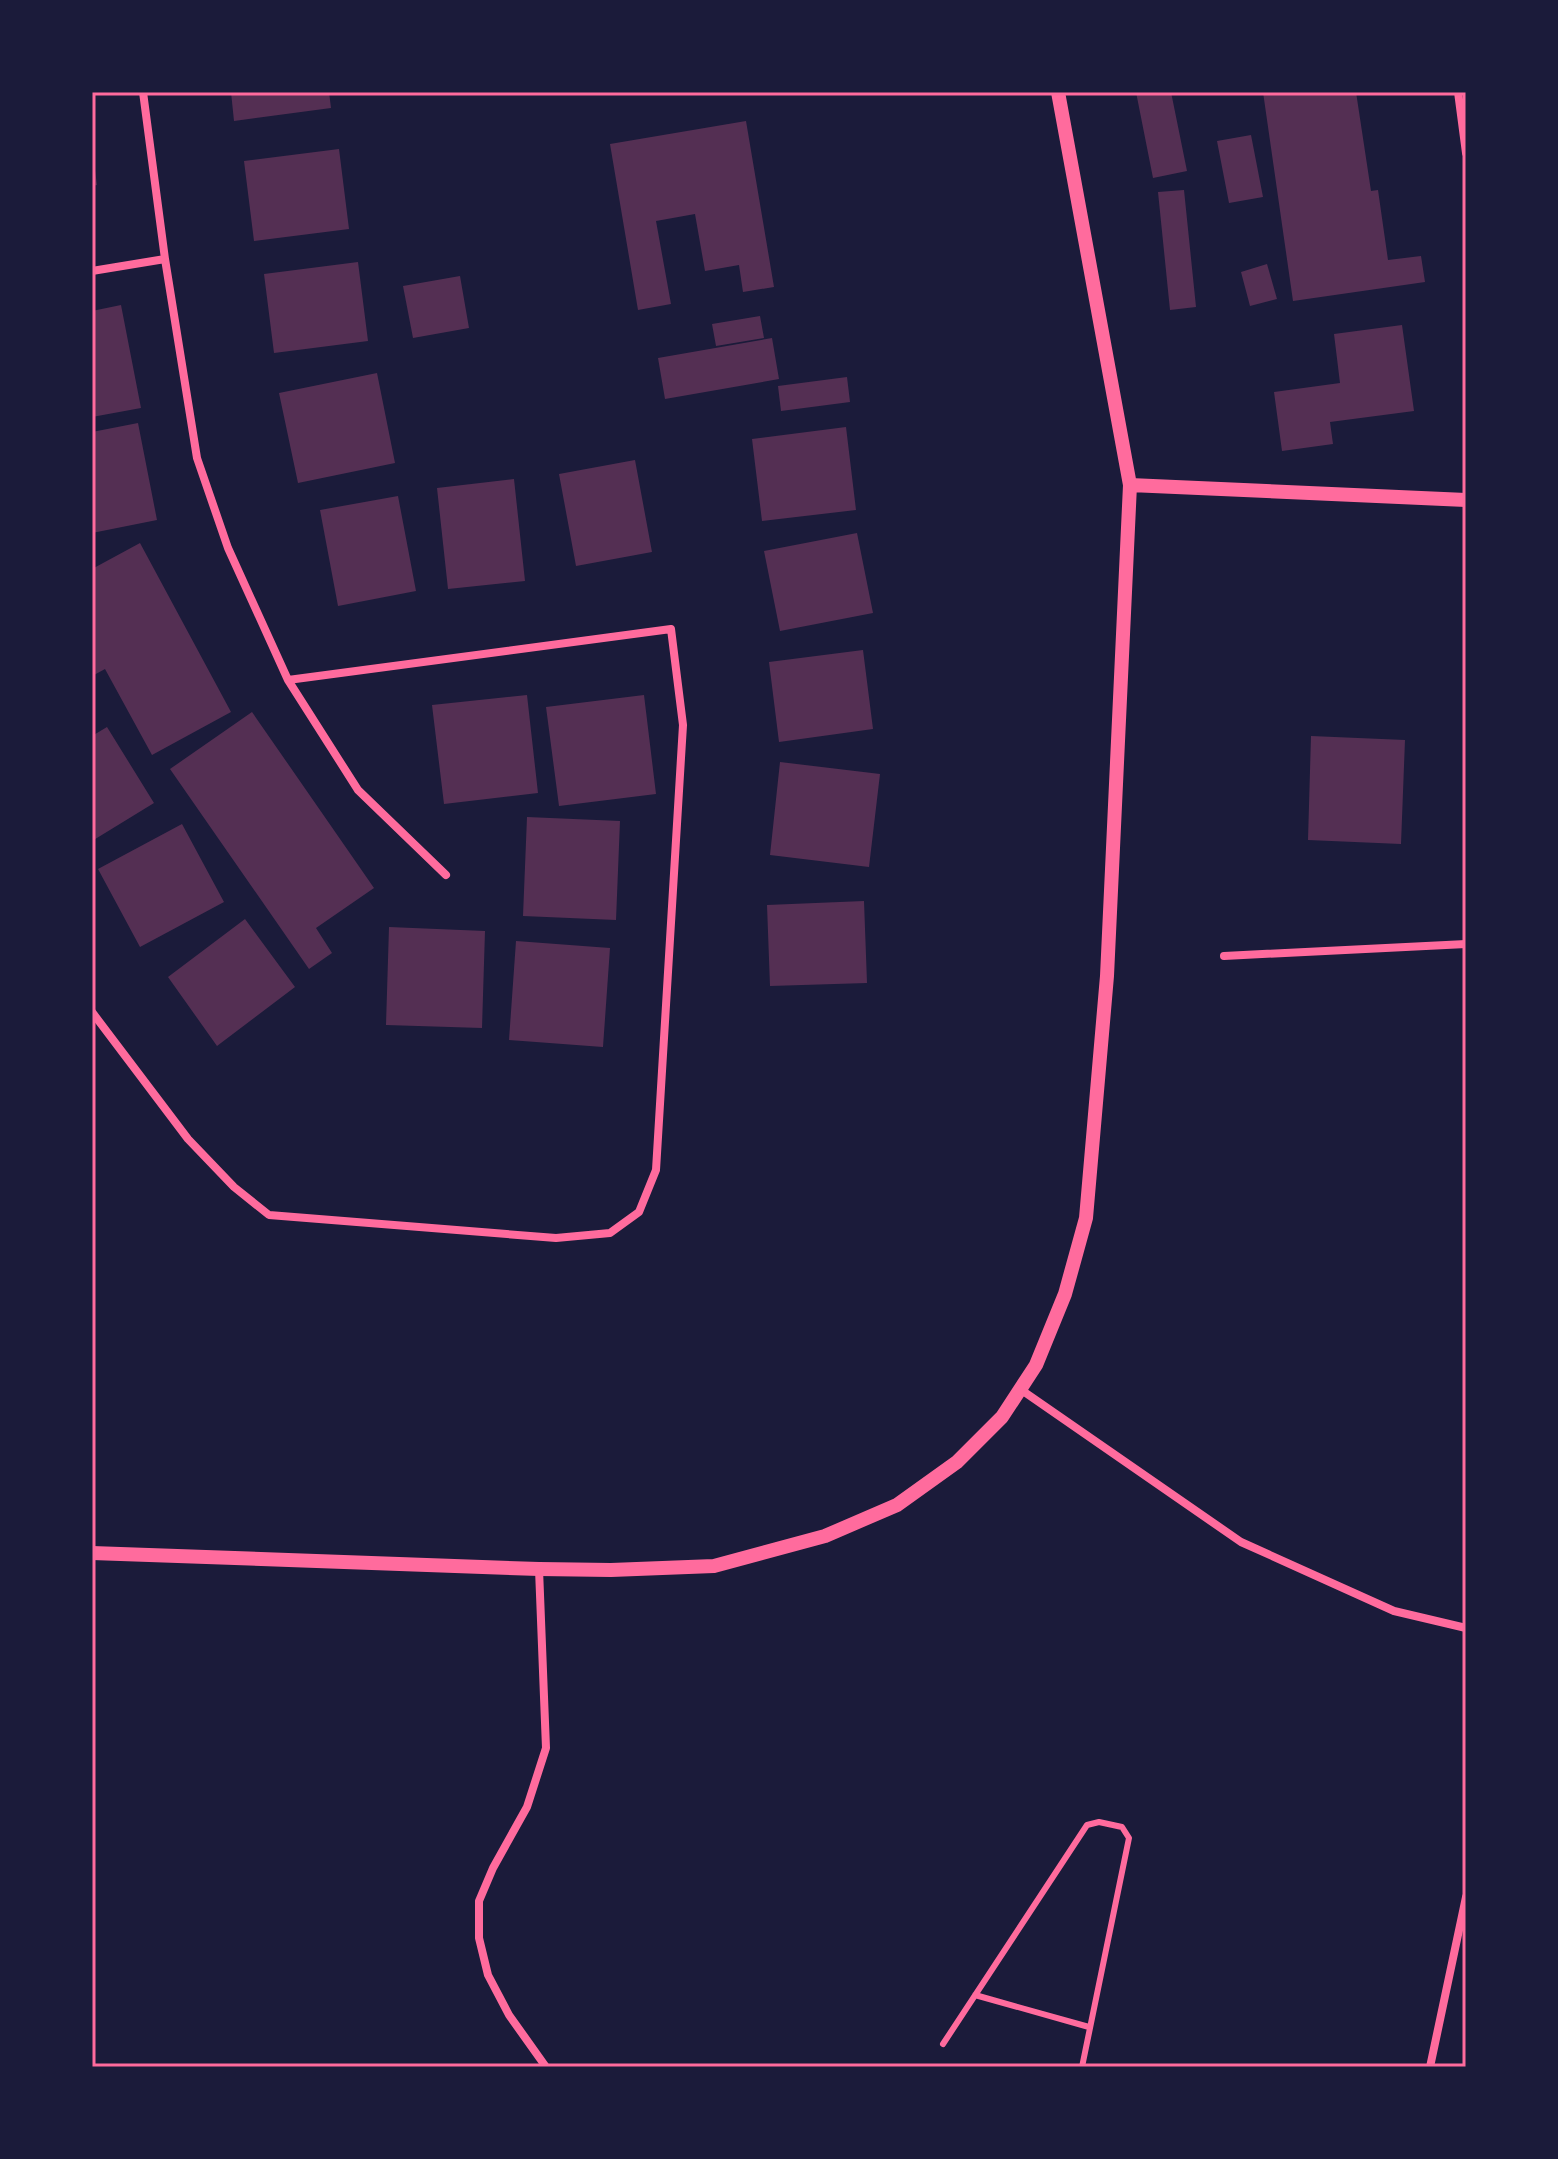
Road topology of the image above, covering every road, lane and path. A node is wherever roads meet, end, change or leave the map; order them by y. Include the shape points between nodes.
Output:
1 (143, 92) edge
2 (1058, 92) edge
3 (1458, 92) edge
4 (1466, 153) edge
5 (165, 259) junction
6 (92, 271) edge
7 (1130, 485) junction
8 (1466, 500) edge
9 (288, 680) junction
10 (446, 875) dead end
11 (1466, 944) edge
12 (1224, 956) dead end
13 (92, 1012) edge
14 (1020, 1389) junction
15 (92, 1553) edge
16 (539, 1569) junction
17 (1466, 1628) edge
18 (1466, 1897) edge
19 (975, 1995) junction
20 (1089, 2027) junction
21 (943, 2044) dead end
22 (546, 2067) edge
23 (1082, 2067) edge
24 (1430, 2067) edge

1 - 5 street
2 - 7 street
3 - 4 street
5 - 6 street
5 - 9 street via 197,458 228,548
7 - 8 street
7 - 14 street via 1107,976 1086,1218 1065,1294 1036,1365
9 - 10 street via 358,790
9 - 13 street via 671,629 683,725 656,1170 639,1212 610,1233 556,1238 269,1215 188,1139
11 - 12 street
14 - 16 street via 1002,1417 957,1462 897,1505 825,1536 714,1566
14 - 17 street via 1241,1542 1394,1611
15 - 16 street
16 - 22 street via 546,1748 527,1807 479,1901 479,1938 488,1975
18 - 24 street
19 - 20 lane
19 - 20 lane via 1087,1825 1122,1827 1129,1838
19 - 21 lane
20 - 23 lane

